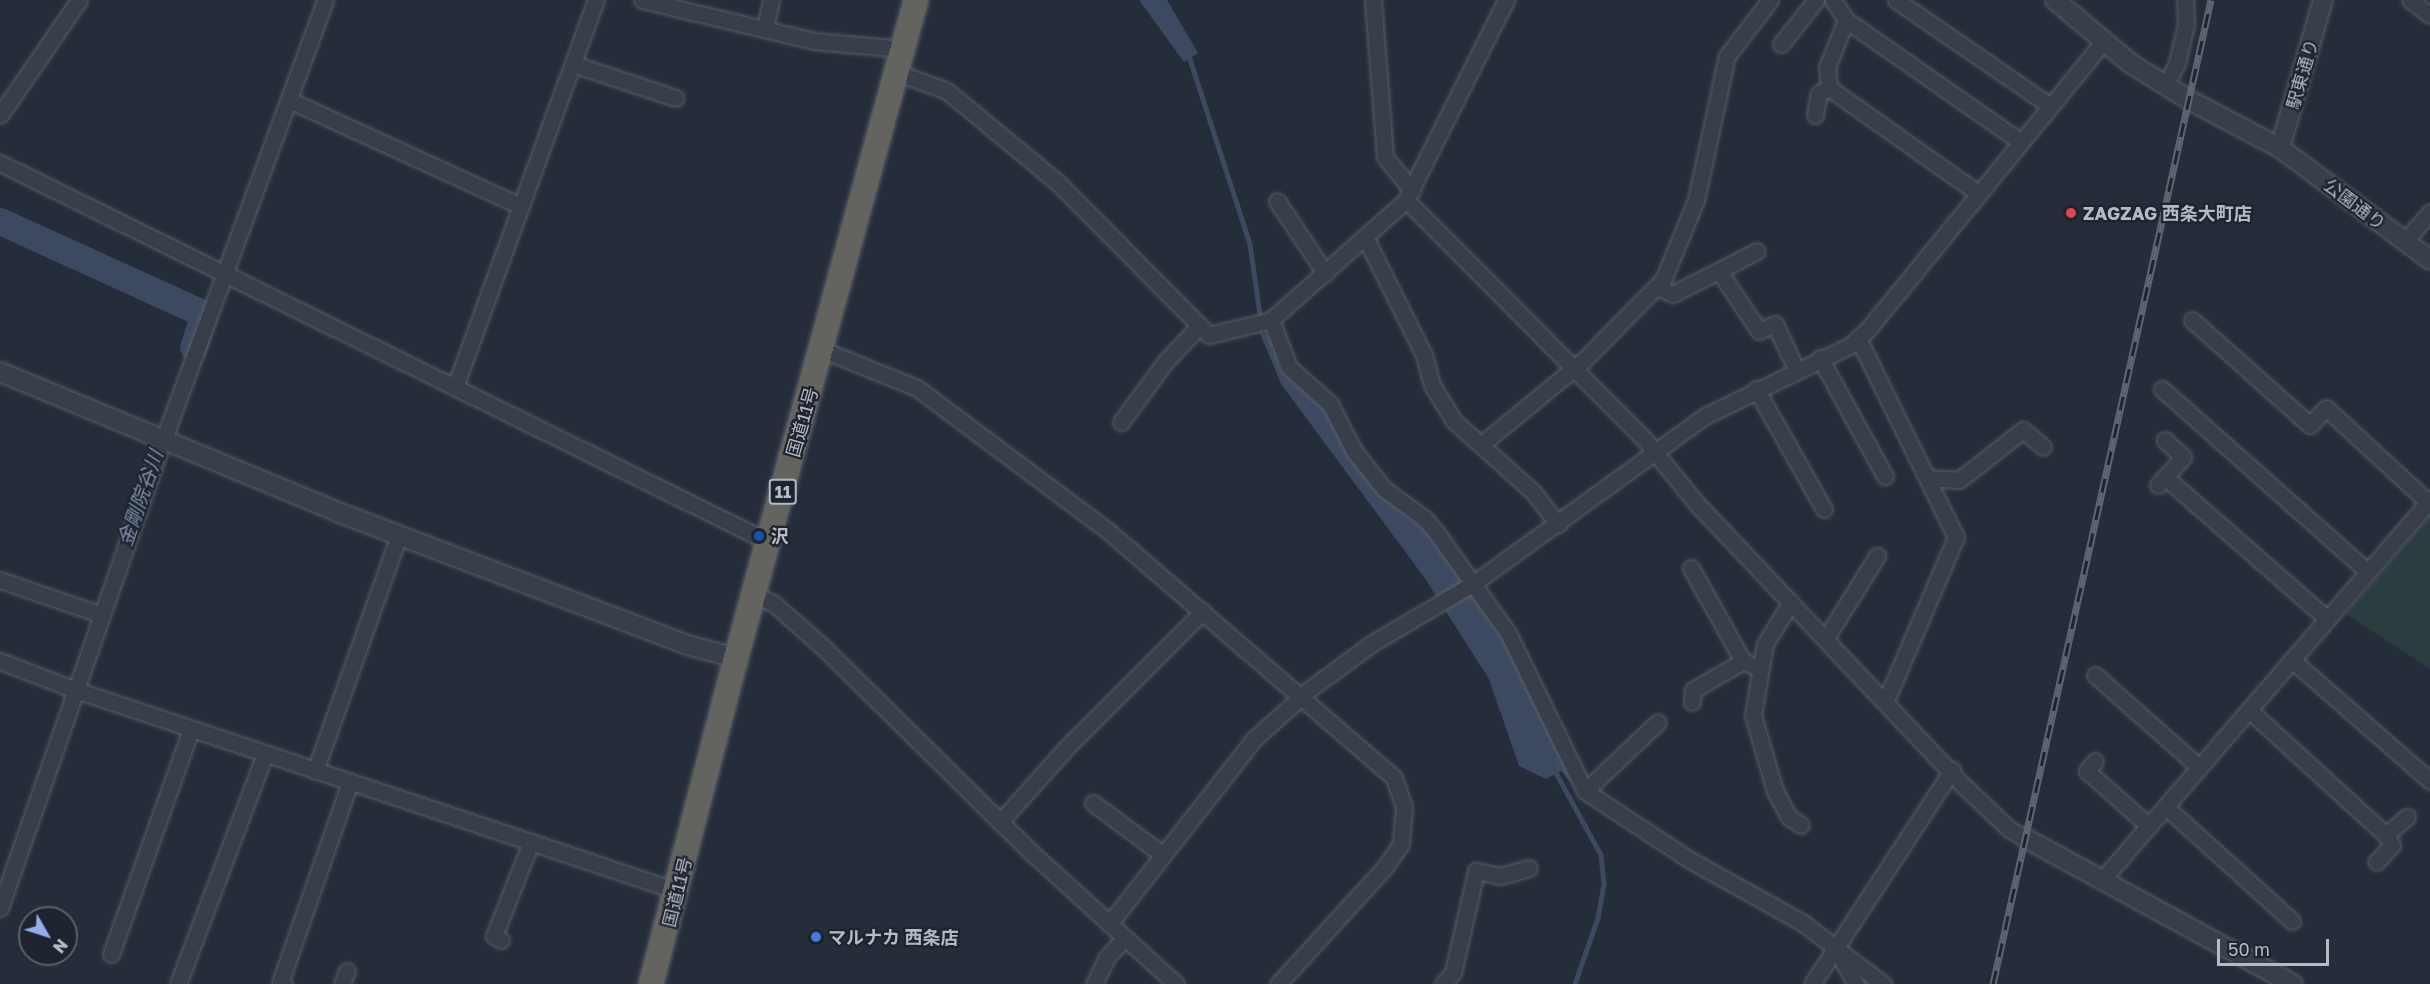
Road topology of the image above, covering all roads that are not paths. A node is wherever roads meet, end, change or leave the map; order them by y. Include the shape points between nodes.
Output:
1 (78, 0) edge
2 (325, 0) edge
3 (596, 0) edge
4 (642, 0) edge
5 (771, 0) edge
6 (916, 0) edge
7 (1373, 0) edge
8 (1506, 0) edge
9 (1816, 0) edge
10 (1833, 0) edge
11 (1896, 0) edge
12 (2055, 0) edge
13 (2185, 0) edge
14 (2324, 0) edge
15 (1768, 1) edge
16 (2414, 1) edge
17 (2430, 15) edge
18 (1846, 20) junction
19 (765, 27) junction
20 (2104, 41) junction
21 (1781, 44) dead end
22 (903, 49) junction
23 (573, 64) junction
24 (896, 72) junction
25 (2165, 86) junction
26 (1829, 88) junction
27 (676, 98) dead end
28 (289, 100) junction
29 (2050, 106) junction
30 (0, 115) edge
31 (1815, 115) dead end
32 (2021, 142) junction
33 (2280, 148) junction
34 (0, 162) edge
35 (1978, 194) junction
36 (1409, 195) junction
37 (1276, 201) dead end
38 (521, 206) junction
39 (2430, 212) edge
40 (1365, 237) junction
41 (2405, 241) junction
42 (1757, 251) dead end
43 (2430, 260) edge
44 (1719, 271) junction
45 (1325, 273) junction
46 (225, 274) junction
47 (1657, 287) junction
48 (2192, 320) dead end
49 (1265, 322) junction
50 (1198, 327) junction
51 (1858, 338) junction
52 (823, 350) junction
53 (1820, 358) junction
54 (1573, 368) junction
55 (1796, 369) junction
56 (0, 372) edge
57 (455, 387) junction
58 (1756, 389) junction
59 (2162, 389) dead end
60 (1121, 422) dead end
61 (2165, 440) dead end
62 (163, 441) junction
63 (1483, 443) junction
64 (2043, 447) dead end
65 (1653, 452) junction
66 (1885, 476) dead end
67 (1929, 478) junction
68 (2429, 501) edge
69 (1824, 508) dead end
70 (1558, 524) junction
71 (399, 535) junction
72 (769, 542) junction
73 (1877, 556) dead end
74 (1691, 568) dead end
75 (2368, 572) junction
76 (0, 580) edge
77 (1472, 585) junction
78 (754, 595) junction
79 (1791, 602) junction
80 (1203, 611) junction
81 (102, 615) junction
82 (2327, 619) junction
83 (1826, 638) junction
84 (736, 658) junction
85 (2292, 660) junction
86 (0, 661) edge
87 (1743, 661) junction
88 (1758, 668) junction
89 (2095, 675) dead end
90 (76, 690) junction
91 (1301, 696) junction
92 (1886, 700) junction
93 (1692, 702) dead end
94 (2249, 710) junction
95 (1658, 722) dead end
96 (191, 729) junction
97 (265, 754) junction
98 (2095, 761) dead end
99 (2199, 767) junction
100 (1952, 770) junction
101 (315, 771) junction
102 (350, 782) junction
103 (2430, 782) edge
104 (1585, 791) junction
105 (1093, 803) dead end
106 (2166, 807) junction
107 (2407, 817) dead end
108 (1000, 822) junction
109 (1801, 825) dead end
110 (2149, 826) junction
111 (2386, 835) junction
112 (2025, 838) joint
113 (531, 842) junction
114 (1162, 855) junction
115 (2376, 862) dead end
116 (1529, 868) dead end
117 (2102, 880) junction
118 (677, 891) junction
119 (0, 908) edge
120 (2292, 921) dead end
121 (1109, 924) junction
122 (1125, 938) junction
123 (501, 940) dead end
124 (1835, 948) junction
125 (111, 954) dead end
126 (2286, 982) edge
127 (178, 984) edge
128 (284, 984) edge
129 (651, 984) edge
130 (1094, 984) edge
131 (1176, 984) edge
132 (1278, 984) edge
133 (1443, 984) edge
134 (1812, 984) edge
135 (1856, 984) edge
136 (1883, 984) edge

1 - 30 street
2 - 28 street
3 - 23 street
4 - 19 street
5 - 19 street
6 - 22 highway, 国道11号 / 11
7 - 36 street via 1386,157
8 - 36 street
9 - 21 street
10 - 18 street
11 - 29 street
12 - 20 street, 公園通り
13 - 25 street via 2186,25
14 - 33 street, 駅東通り
15 - 47 street via 1727,56 1696,200
16 - 17 street
18 - 26 street via 1827,67
18 - 32 street
19 - 22 street via 814,41
20 - 25 street, 公園通り
20 - 29 street
22 - 24 highway, 国道11号 / 11
23 - 27 street
23 - 38 street
24 - 50 street via 947,91 1057,182
24 - 52 highway, 国道11号 / 11
25 - 33 street, 公園通り
26 - 31 street via 1819,93
26 - 35 street
28 - 38 street
28 - 46 street
29 - 32 street
32 - 35 street
33 - 41 street, 公園通り
34 - 46 street
35 - 51 street
36 - 40 street
36 - 54 street
37 - 45 street
38 - 57 street
39 - 41 street
40 - 45 street
40 - 63 street via 1424,355 1432,385 1454,421
41 - 43 street, 公園通り
42 - 44 street
44 - 47 street via 1673,294
44 - 55 street via 1759,331 1775,324
45 - 49 street
46 - 57 street
46 - 62 street
47 - 54 street
48 - 68 street via 2310,425 2326,408
49 - 50 street via 1209,335
49 - 77 street via 1289,367 1330,404 1369,471 1384,489 1424,518
50 - 60 street via 1165,362
51 - 53 street
51 - 67 street
52 - 72 highway, 国道11号 / 11
52 - 80 street via 917,388 1107,530
53 - 55 street
53 - 66 street
54 - 63 street
54 - 65 street
55 - 58 street
56 - 62 street
57 - 72 street
58 - 65 street via 1705,416
58 - 69 street
59 - 75 street
61 - 82 street via 2183,457 2162,481
62 - 71 street
62 - 81 street
63 - 70 street via 1533,492
64 - 67 street via 2023,430 1959,480
65 - 70 street
65 - 79 street
67 - 92 street via 1956,537
68 - 75 street
70 - 77 street
71 - 84 street via 691,646
71 - 101 street
72 - 78 highway, 国道11号 / 11
73 - 83 street
74 - 87 street
75 - 82 street
76 - 81 street
77 - 91 street via 1371,644
77 - 104 street via 1521,655
78 - 84 highway, 国道11号 / 11
78 - 108 street via 773,603 825,649
79 - 83 street
79 - 88 street via 1774,625
80 - 91 street
80 - 108 street via 1067,747
81 - 90 street
82 - 85 street
83 - 92 street
84 - 118 highway, 国道11号 / 11
85 - 94 street
85 - 103 street
86 - 90 street
87 - 88 street
87 - 93 street via 1693,690
88 - 109 street via 1755,733 1775,791 1789,818
89 - 99 street
90 - 96 street
90 - 119 street
91 - 114 street via 1254,739
91 - 132 street via 1394,778 1404,807 1404,833 1384,868
92 - 100 street
94 - 99 street
94 - 111 street
95 - 104 street
96 - 97 street
96 - 125 street
97 - 101 street
97 - 127 street
98 - 110 street via 2087,771
99 - 106 street
100 - 112 street via 1986,808
100 - 124 street
101 - 102 street
102 - 113 street
102 - 128 street via 280,983
104 - 124 street via 1690,860 1803,923
105 - 114 street
106 - 110 street
106 - 120 street
107 - 111 street
108 - 121 street
110 - 117 street
111 - 115 street via 2392,844
112 - 117 street
113 - 118 street
113 - 123 street via 494,936
114 - 121 street
116 - 133 street via 1501,876 1476,871 1453,974
117 - 126 street
118 - 129 highway, 国道11号 / 11
121 - 122 street
122 - 130 street via 1107,957
122 - 131 street
124 - 134 street
124 - 135 street
124 - 136 street

